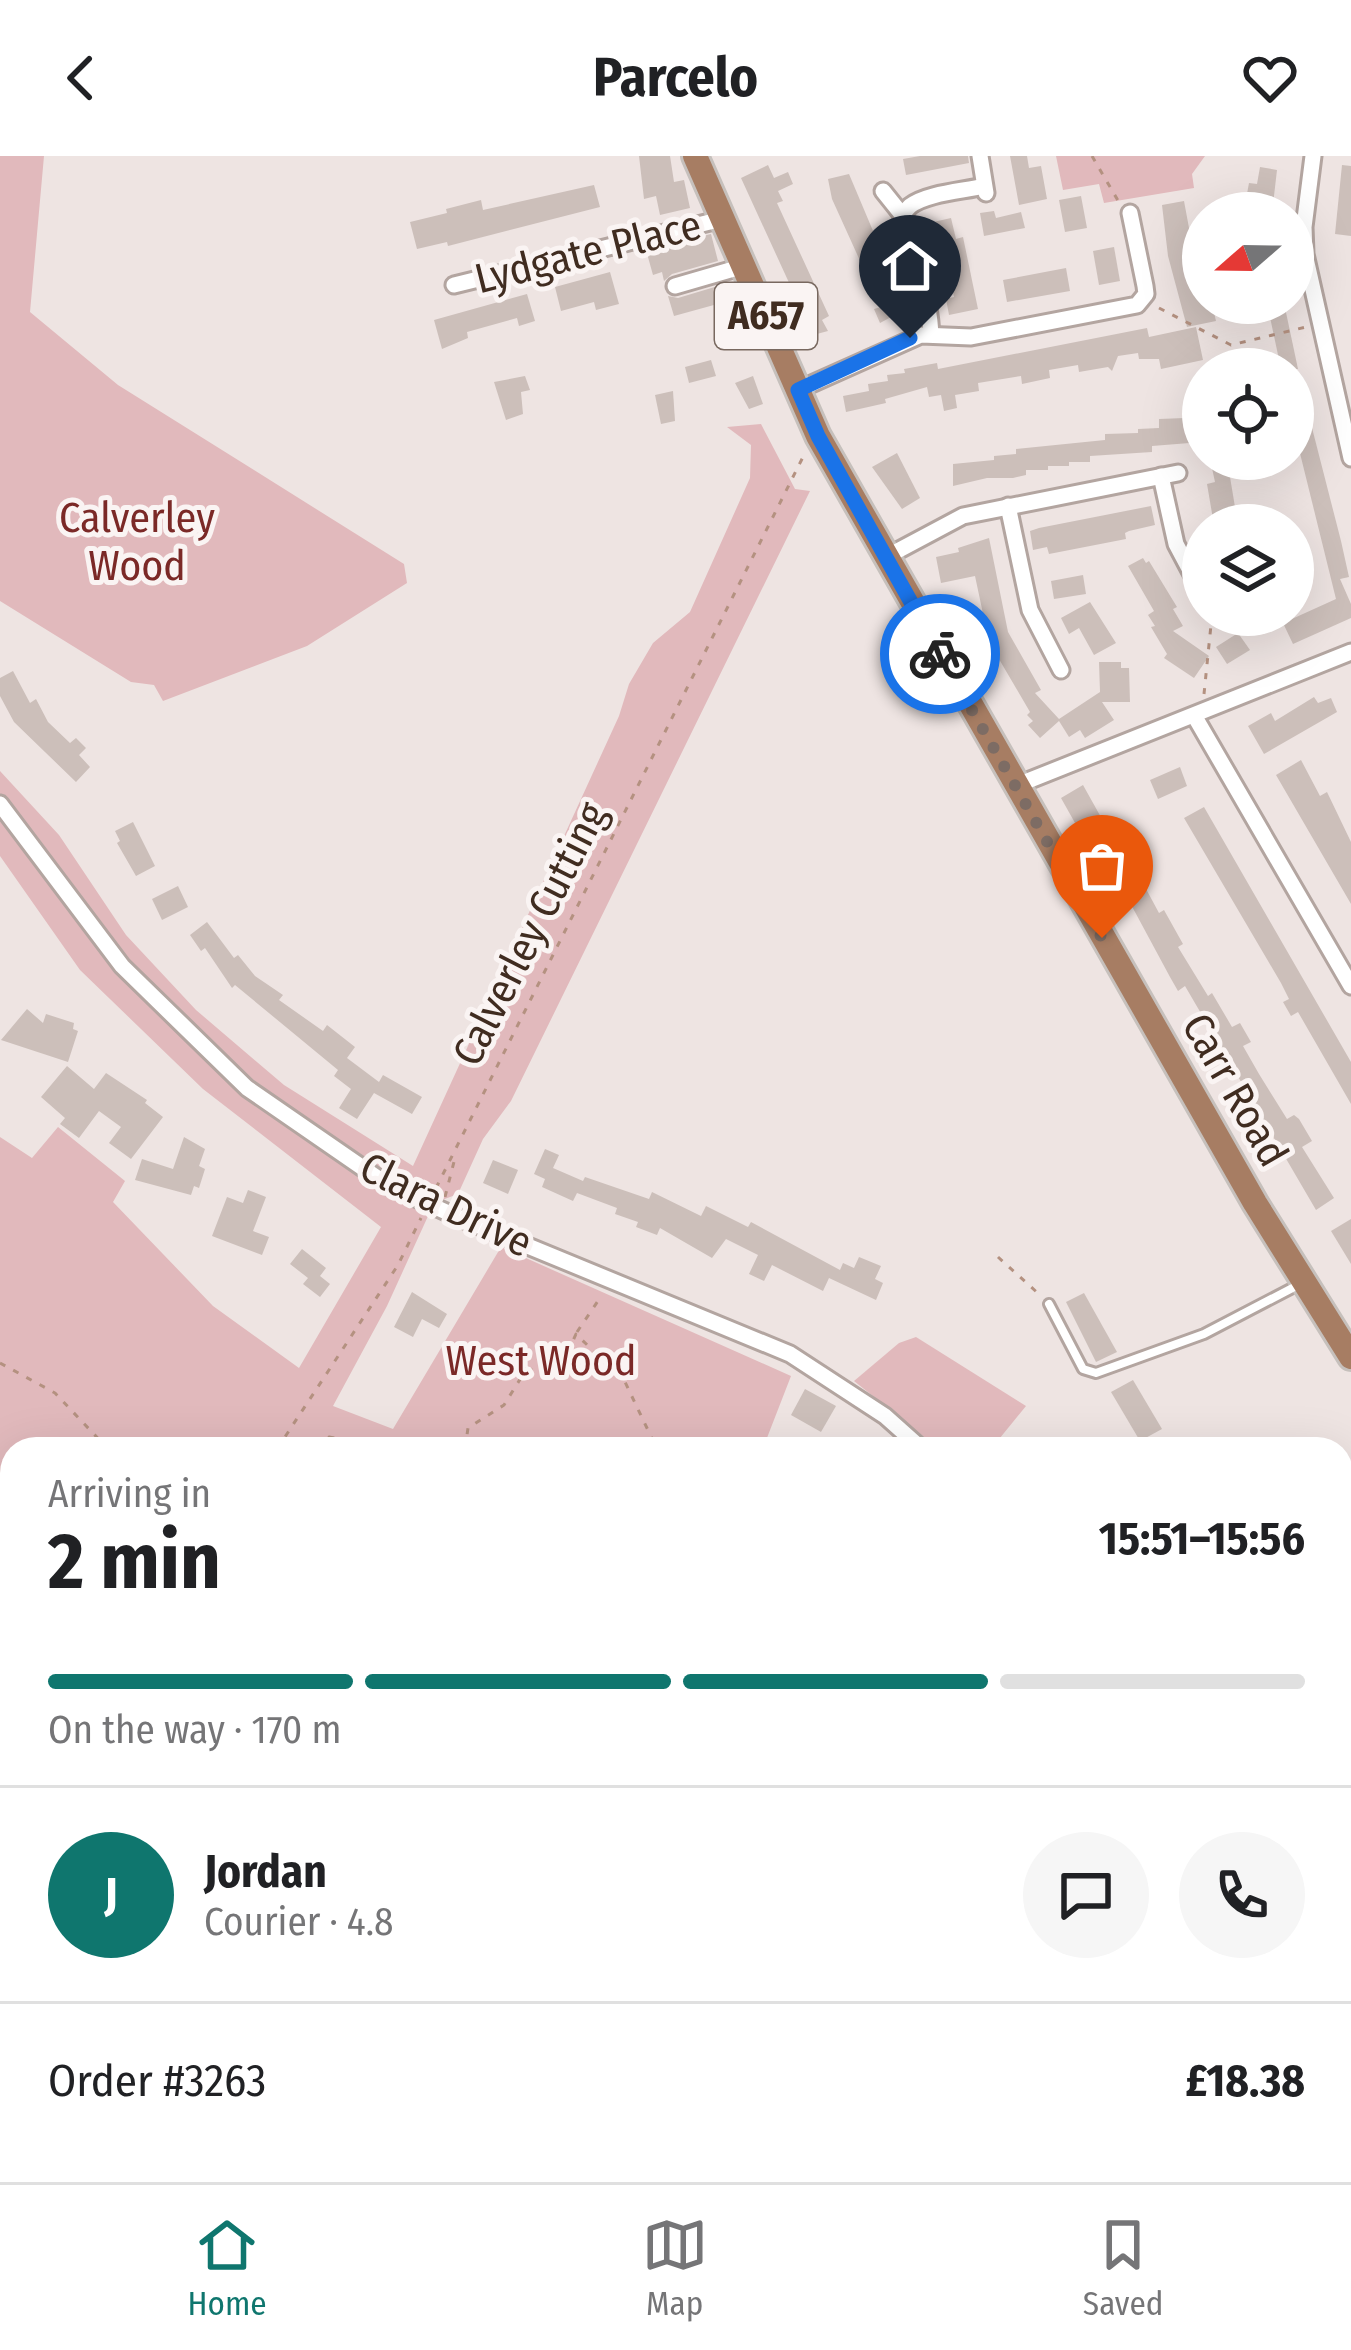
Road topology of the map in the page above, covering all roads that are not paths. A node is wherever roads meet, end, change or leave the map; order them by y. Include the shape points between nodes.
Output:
1 (695, 156) edge
2 (980, 156) edge
3 (1313, 156) edge
4 (884, 191) dead end
5 (1130, 213) road end
6 (903, 216) junction
7 (722, 219) junction
8 (744, 266) junction
9 (454, 285) dead end
10 (674, 286) dead end
11 (932, 334) junction
12 (798, 390) junction
13 (1351, 458) edge
14 (1008, 506) junction
15 (1182, 555) edge
16 (886, 557) junction
17 (1351, 652) edge
18 (1061, 670) dead end
19 (1200, 715) junction
20 (1015, 786) junction
21 (0, 804) edge
22 (1351, 986) edge
23 (1303, 1282) junction
24 (1049, 1304) dead end
25 (1351, 1357) edge
26 (909, 1437) edge

1 - 7 main road, Carr Road / A657
2 - 6 street via 986,191 921,202
3 - 13 street via 1304,227
4 - 6 street
5 - 11 street via 1145,286 1137,304 971,337
6 - 11 street
7 - 8 main road, Carr Road / A657
7 - 9 street, Lydgate Place
8 - 10 street
8 - 12 main road, Carr Road / A657
11 - 12 street
12 - 16 main road, Carr Road / A657
14 - 15 street via 1170,474
14 - 16 street via 942,524
14 - 18 street via 1030,610
16 - 20 main road, Carr Road / A657
17 - 19 street
19 - 20 street
19 - 22 street
20 - 23 main road, Carr Road / A657
21 - 26 street, Clara Drive, bridge via 122,966 247,1088 389,1186 790,1354
23 - 24 lane via 1204,1334 1096,1373 1083,1369
23 - 25 main road, Carr Road / A657

